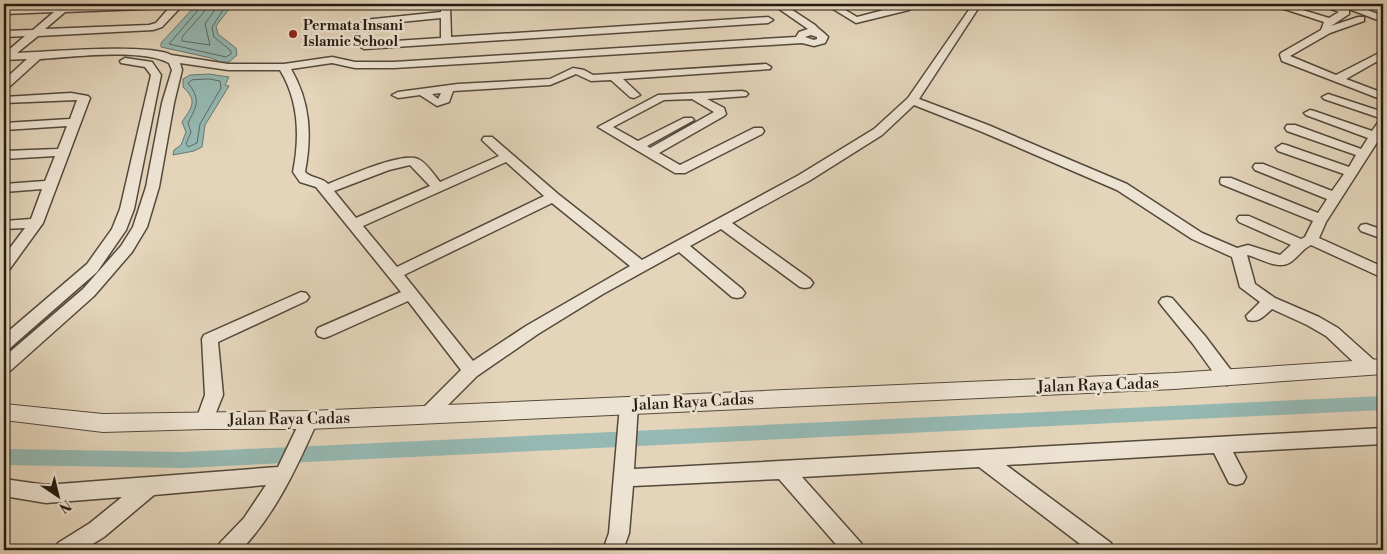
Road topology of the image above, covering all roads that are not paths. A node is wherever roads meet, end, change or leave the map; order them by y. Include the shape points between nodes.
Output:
1 (445, 4) edge
2 (778, 4) edge
3 (831, 4) edge
4 (913, 4) edge
5 (977, 4) edge
6 (1274, 4) edge
7 (1338, 6) edge
8 (4, 11) edge
9 (61, 11) junction
10 (444, 14) junction
11 (4, 16) edge
12 (1361, 19) junction
13 (1383, 19) edge
14 (768, 20) dead end
15 (1328, 26) junction
16 (630, 28) junction
17 (1383, 29) edge
18 (35, 33) junction
19 (4, 34) edge
20 (446, 40) junction
21 (636, 51) junction
22 (1383, 54) edge
23 (36, 56) junction
24 (170, 58) junction
25 (5, 60) edge
26 (25, 66) junction
27 (284, 67) junction
28 (766, 67) dead end
29 (614, 77) junction
30 (174, 80) junction
31 (1338, 80) junction
32 (155, 83) junction
33 (654, 84) junction
34 (4, 86) edge
35 (742, 94) dead end
36 (398, 95) dead end
37 (634, 95) dead end
38 (695, 97) junction
39 (1328, 97) dead end
40 (1383, 97) edge
41 (912, 100) junction
42 (7, 102) edge
43 (714, 107) junction
44 (1310, 112) dead end
45 (1383, 116) edge
46 (75, 122) junction
47 (4, 126) edge
48 (1290, 128) dead end
49 (1379, 130) edge
50 (758, 131) dead end
51 (488, 140) dead end
52 (638, 146) junction
53 (1282, 148) dead end
54 (63, 152) junction
55 (650, 153) junction
56 (1364, 154) junction
57 (4, 155) edge
58 (508, 157) junction
59 (1259, 167) dead end
60 (1351, 172) junction
61 (1226, 182) dead end
62 (52, 185) junction
63 (4, 188) edge
64 (438, 188) junction
65 (325, 190) junction
66 (1335, 196) junction
67 (553, 197) junction
68 (1321, 219) junction
69 (1244, 220) dead end
70 (36, 223) junction
71 (722, 223) junction
72 (354, 224) junction
73 (4, 225) edge
74 (1366, 228) dead end
75 (1383, 235) edge
76 (1306, 242) junction
77 (680, 246) junction
78 (1238, 254) junction
79 (4, 266) edge
80 (641, 267) junction
81 (1383, 273) edge
82 (394, 274) junction
83 (805, 283) dead end
84 (737, 293) dead end
85 (411, 294) junction
86 (301, 297) dead end
87 (1167, 302) dead end
88 (1270, 302) junction
89 (1254, 316) dead end
90 (324, 332) dead end
91 (4, 343) edge
92 (4, 366) edge
93 (1376, 367) edge
94 (471, 371) junction
95 (1227, 378) junction
96 (4, 412) edge
97 (629, 414) junction
98 (426, 415) junction
99 (205, 420) junction
100 (305, 430) junction
101 (1383, 436) edge
102 (1222, 445) junction
103 (984, 460) junction
104 (624, 469) junction
105 (783, 470) junction
106 (285, 472) junction
107 (1236, 477) dead end
108 (4, 488) edge
109 (150, 488) junction
110 (65, 550) edge
111 (228, 550) edge
112 (613, 550) edge
113 (854, 550) edge
114 (1104, 550) edge

1 - 10 street
2 - 21 street via 812,27 815,33 802,34 802,40
3 - 4 street via 856,20
5 - 41 street
6 - 15 street
7 - 12 street
7 - 13 street
7 - 15 street
8 - 9 street
9 - 11 street
9 - 18 street
9 - 18 street via 174,9 160,25 150,28
10 - 20 street
10 - 20 street via 367,22 360,44
12 - 15 street
12 - 17 street
14 - 16 street
15 - 31 street via 1285,55 1294,63
16 - 20 street
16 - 21 street
18 - 19 street
18 - 25 street
21 - 27 street via 394,65 355,65 332,60
21 - 33 street
22 - 31 street
23 - 24 street via 134,52
23 - 25 street
23 - 26 street
24 - 27 street via 228,67
24 - 30 street via 177,65
25 - 26 street
26 - 32 street via 134,61 148,64 156,75
26 - 34 street
27 - 65 street via 297,91 302,124 300,172 305,179 320,184
28 - 33 street
29 - 33 street
29 - 36 street via 591,78 578,71 550,82 448,88 446,100 437,103 422,92
29 - 37 street
30 - 32 street
30 - 92 street via 144,220 103,278
31 - 40 street
32 - 91 street via 127,209 119,230 92,268
33 - 38 street
33 - 52 street via 604,127
35 - 38 street
38 - 43 street
39 - 45 street
41 - 71 street via 878,132
41 - 78 street via 1122,187 1197,236
42 - 46 street via 79,96 84,98
43 - 52 street
43 - 55 street via 720,110 720,114
44 - 49 street
46 - 47 street
46 - 54 street
48 - 56 street
49 - 56 street
50 - 55 street via 682,170
51 - 58 street
52 - 55 street
53 - 60 street
54 - 57 street
54 - 62 street
56 - 60 street
58 - 64 street
58 - 67 street
59 - 66 street
60 - 66 street
61 - 68 street
62 - 63 street
62 - 70 street
64 - 65 street via 416,163 409,160
64 - 72 street
65 - 72 street
66 - 68 street
67 - 80 street
67 - 82 street
68 - 76 street
69 - 76 street
70 - 73 street
70 - 79 street
71 - 77 street
71 - 83 street
72 - 82 street
74 - 75 street
76 - 78 street via 1284,260 1248,250
76 - 81 street
77 - 80 street
77 - 84 street
78 - 88 street via 1248,287
80 - 94 street via 548,320
82 - 85 street
85 - 90 street
85 - 94 street
86 - 99 street via 210,339 214,395
87 - 95 street
88 - 89 street
88 - 93 street via 1324,326
93 - 95 street, Jalan Raya Cadas
94 - 98 street
95 - 97 street, Jalan Raya Cadas
96 - 99 street, Jalan Raya Cadas via 103,423
97 - 98 street, Jalan Raya Cadas
97 - 104 street
98 - 100 street, Jalan Raya Cadas
99 - 100 street, Jalan Raya Cadas
100 - 106 street
101 - 102 street
102 - 103 street
102 - 107 street via 1224,457
103 - 105 street
103 - 114 street
104 - 105 street via 650,478
104 - 112 street via 619,533
105 - 113 street
106 - 109 street
106 - 111 street via 251,525
108 - 109 street via 46,494
109 - 110 street via 97,530

